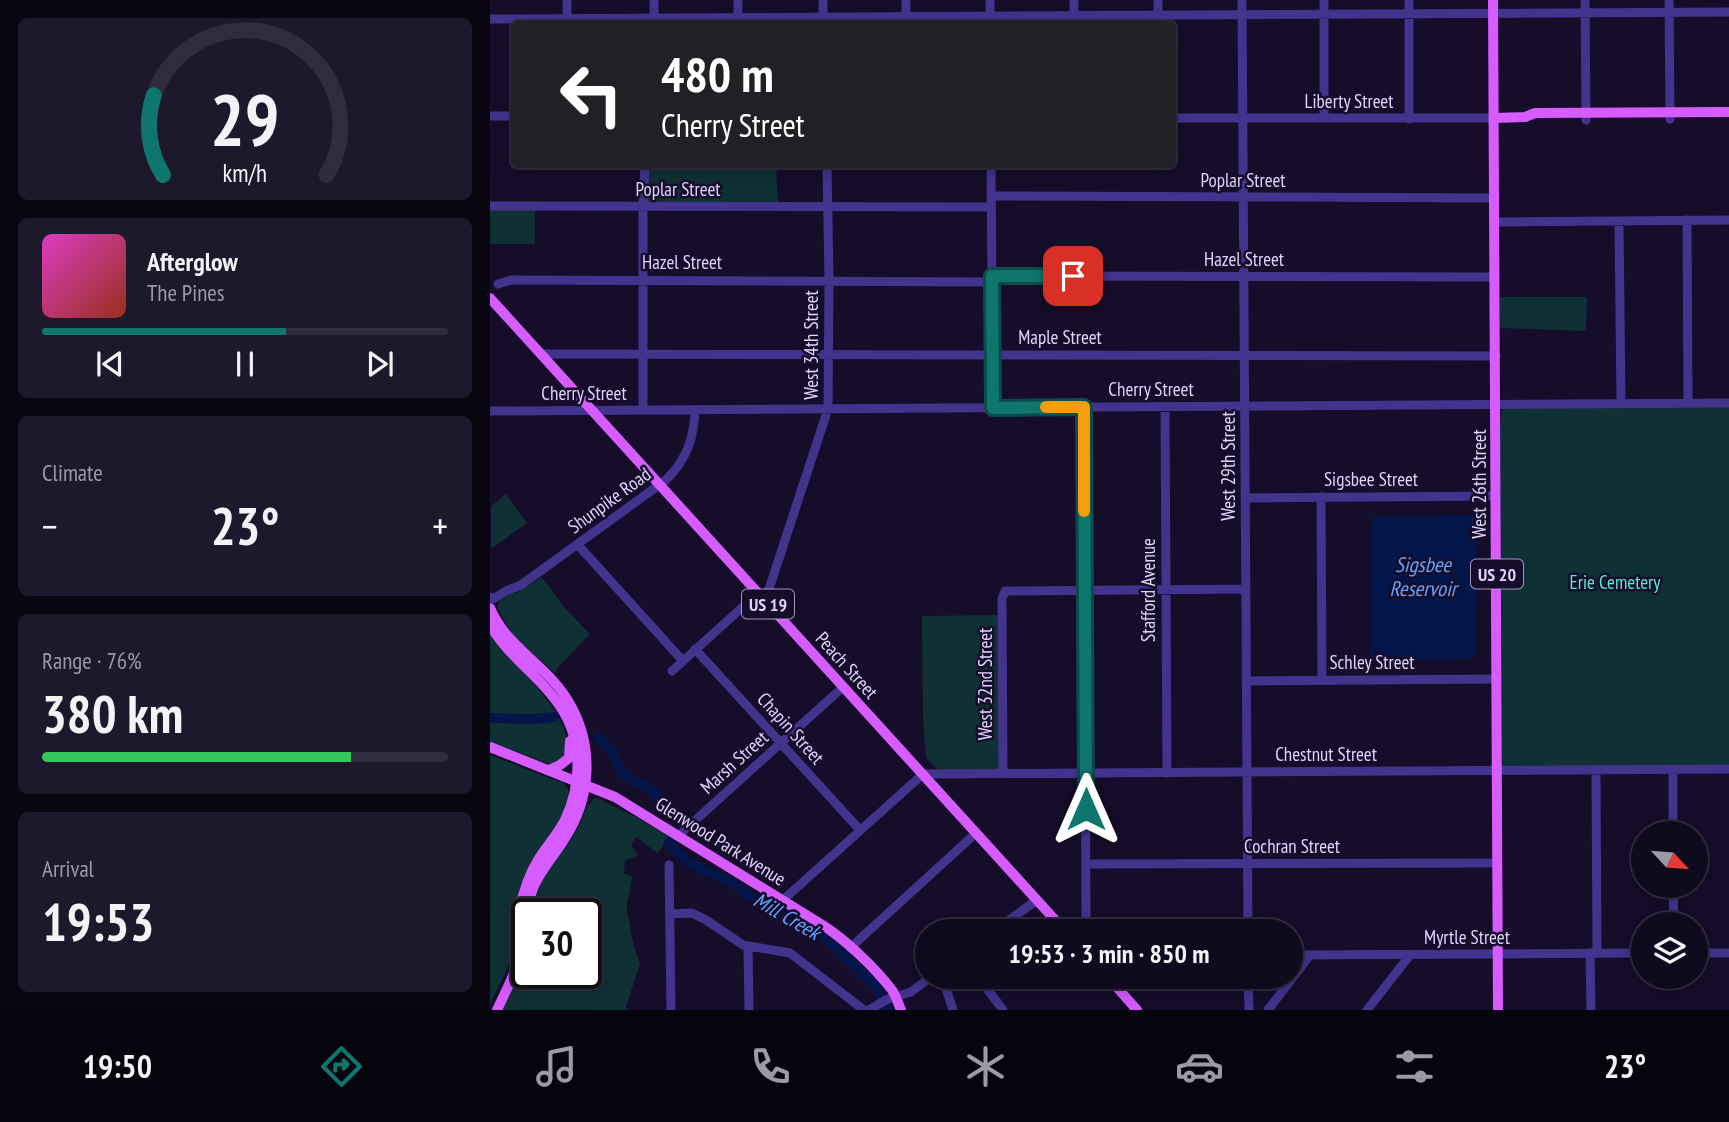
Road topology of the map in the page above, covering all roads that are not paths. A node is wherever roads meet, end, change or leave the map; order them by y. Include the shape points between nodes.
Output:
1 (567, 0) edge
2 (654, 0) edge
3 (738, 0) edge
4 (823, 0) edge
5 (906, 0) edge
6 (990, 0) edge
7 (1074, 0) edge
8 (1158, 0) edge
9 (1242, 0) edge
10 (1324, 0) edge
11 (1409, 0) edge
12 (1493, 0) edge
13 (1585, 0) edge
14 (1669, 0) edge
15 (1669, 12) junction
16 (1729, 12) edge
17 (1493, 13) junction
18 (1585, 13) junction
19 (1324, 14) junction
20 (1409, 14) junction
21 (1242, 15) junction
22 (654, 18) junction
23 (738, 18) junction
24 (490, 19) edge
25 (567, 19) junction
26 (990, 20) edge
27 (1074, 20) edge
28 (1158, 20) edge
29 (823, 21) edge
30 (906, 21) edge
31 (1729, 112) edge
32 (490, 116) edge
33 (511, 116) edge
34 (1670, 116) junction
35 (1586, 117) junction
36 (1176, 118) edge
37 (1243, 118) junction
38 (1324, 118) junction
39 (1494, 118) junction
40 (1409, 119) junction
41 (1729, 119) edge
42 (645, 168) edge
43 (827, 168) edge
44 (991, 168) edge
45 (992, 196) junction
46 (1244, 197) junction
47 (1495, 198) junction
48 (490, 206) edge
49 (643, 206) junction
50 (828, 207) junction
51 (991, 207) junction
52 (1687, 220) junction
53 (1729, 220) edge
54 (1619, 221) junction
55 (1495, 222) junction
56 (1244, 276) junction
57 (1495, 277) junction
58 (992, 279) junction
59 (643, 280) junction
60 (829, 280) junction
61 (498, 284) dead end
62 (490, 298) edge
63 (541, 354) junction
64 (643, 354) junction
65 (829, 355) junction
66 (993, 355) junction
67 (1245, 355) junction
68 (1496, 356) junction
69 (1729, 403) edge
70 (1621, 404) junction
71 (1688, 404) junction
72 (1496, 405) junction
73 (1245, 406) junction
74 (1084, 407) junction
75 (1164, 407) junction
76 (993, 408) junction
77 (828, 409) junction
78 (592, 410) junction
79 (643, 410) junction
80 (695, 410) junction
81 (490, 411) edge
82 (660, 485) junction
83 (1496, 496) junction
84 (1321, 497) junction
85 (1246, 498) junction
86 (578, 545) junction
87 (1165, 589) junction
88 (1246, 589) junction
89 (1084, 590) junction
90 (506, 591) junction
91 (490, 592) edge
92 (490, 597) edge
93 (762, 597) junction
94 (490, 609) edge
95 (490, 625) edge
96 (695, 649) junction
97 (683, 660) junction
98 (672, 670) dead end
99 (1497, 679) junction
100 (1322, 680) junction
101 (1247, 681) junction
102 (843, 687) junction
103 (781, 743) junction
104 (490, 747) edge
105 (578, 753) junction
106 (1673, 769) junction
107 (1729, 769) edge
108 (549, 770) junction
109 (1597, 770) junction
110 (1497, 771) junction
111 (1248, 772) junction
112 (1086, 773) junction
113 (1167, 773) junction
114 (923, 774) junction
115 (1003, 774) junction
116 (581, 782) junction
117 (1673, 821) edge
118 (860, 830) junction
119 (976, 833) junction
120 (679, 835) junction
121 (1248, 863) junction
122 (1497, 863) junction
123 (1086, 864) junction
124 (669, 865) dead end
125 (783, 900) junction
126 (1037, 900) junction
127 (670, 914) junction
128 (1011, 919) edge
129 (1054, 919) edge
130 (1086, 919) edge
131 (1248, 919) edge
132 (748, 946) junction
133 (850, 948) junction
134 (1594, 953) junction
135 (1631, 953) edge
136 (1708, 953) edge
137 (1729, 953) edge
138 (1498, 954) junction
139 (1303, 955) edge
140 (1310, 955) junction
141 (1410, 955) junction
142 (915, 989) edge
143 (946, 989) edge
144 (988, 989) edge
145 (1118, 989) edge
146 (1248, 989) edge
147 (892, 998) junction
148 (870, 1008) edge
149 (490, 1010) edge
150 (497, 1010) edge
151 (671, 1010) edge
152 (749, 1010) edge
153 (901, 1010) edge
154 (953, 1010) edge
155 (1003, 1010) edge
156 (1137, 1010) edge
157 (1249, 1010) edge
158 (1268, 1010) edge
159 (1367, 1010) edge
160 (1498, 1010) edge
161 (1591, 1010) edge

1 - 25 street
2 - 22 street
3 - 23 street
4 - 29 street
5 - 30 street
6 - 26 street
7 - 27 street
8 - 28 street
9 - 21 street, West 29th Street
10 - 19 street
11 - 20 street
12 - 17 main road, West 26th Street / US 20
13 - 18 street
14 - 15 street
15 - 16 street
15 - 18 street
15 - 34 street
17 - 18 street
17 - 20 street
17 - 39 main road, West 26th Street / US 20
18 - 35 street
19 - 20 street
19 - 21 street
19 - 38 street
20 - 40 street
21 - 28 street
21 - 37 street, West 29th Street
22 - 23 street
22 - 25 street
23 - 29 street
24 - 25 street
26 - 27 street
26 - 30 street
27 - 28 street
29 - 30 street
31 - 34 main road, Liberty Street
32 - 33 street
34 - 35 main road, Liberty Street
34 - 41 main road, Liberty Street
35 - 39 main road, Liberty Street via 1535,113
36 - 37 street, Liberty Street
37 - 38 street, Liberty Street
37 - 46 street, West 29th Street
38 - 40 street, Liberty Street
39 - 40 street, Liberty Street
39 - 47 main road, West 26th Street / US 20
42 - 49 street
43 - 50 street, West 34th Street
44 - 45 street
45 - 46 street, Poplar Street
45 - 51 street
46 - 47 street, Poplar Street
46 - 56 street, West 29th Street
47 - 55 main road, West 26th Street / US 20
48 - 49 street, Poplar Street
49 - 50 street, Poplar Street
49 - 59 street
50 - 51 street, Poplar Street
50 - 60 street, West 34th Street
51 - 58 street
52 - 53 street
52 - 54 street
52 - 71 street
54 - 55 street
54 - 70 street
55 - 57 main road, West 26th Street / US 20
56 - 57 street, Hazel Street
56 - 58 street, Hazel Street
56 - 67 street, West 29th Street
57 - 68 main road, West 26th Street / US 20
58 - 60 street, Hazel Street
58 - 66 street
59 - 60 street, Hazel Street
59 - 61 street, Hazel Street via 511,280
59 - 64 street
60 - 65 street, West 34th Street
62 - 63 main road, Peach Street / US 19
63 - 64 street, Maple Street
63 - 78 main road, Peach Street / US 19
64 - 65 street, Maple Street
64 - 79 street
65 - 66 street, Maple Street
65 - 77 street, West 34th Street
66 - 67 street, Maple Street
66 - 76 street
67 - 68 street, Maple Street
67 - 73 street, West 29th Street
68 - 72 main road, West 26th Street / US 20
69 - 71 street, Cherry Street
70 - 71 street, Cherry Street
70 - 72 street, Cherry Street
72 - 73 street, Cherry Street
72 - 83 main road, West 26th Street / US 20
73 - 75 street, Cherry Street
73 - 85 street, West 29th Street
74 - 75 street, Cherry Street
74 - 76 street, Cherry Street
74 - 89 street
75 - 87 street, Stafford Avenue
76 - 77 street, Cherry Street
77 - 80 street, Cherry Street
77 - 93 street, West 34th Street
78 - 79 street, Cherry Street
78 - 81 street, Cherry Street
78 - 82 main road, Peach Street / US 19
79 - 80 street, Cherry Street
80 - 82 street, Shunpike Road via 687,453
82 - 86 street, Shunpike Road
82 - 93 main road, Peach Street / US 19
83 - 84 street, Sigsbee Street
83 - 99 main road, West 26th Street / US 20
84 - 85 street, Sigsbee Street
84 - 100 street
85 - 88 street, West 29th Street
86 - 90 street, Shunpike Road
86 - 97 street
87 - 88 street
87 - 89 street
87 - 113 street, Stafford Avenue
88 - 101 street, West 29th Street
89 - 112 street
89 - 115 street, West 32nd Street via 1003,594
90 - 91 street, Shunpike Road
90 - 92 street, Shunpike Road
93 - 96 street
93 - 102 main road, Peach Street / US 19
94 - 105 main road via 506,636 566,696 578,721
95 - 105 main road via 509,652 551,693 570,723
96 - 97 street
96 - 103 street, Chapin Street
97 - 98 street
99 - 100 street, Schley Street
99 - 110 main road, West 26th Street / US 20
100 - 101 street, Schley Street
101 - 111 street, West 29th Street
102 - 103 street, Marsh Street
102 - 114 main road, Peach Street / US 19
103 - 118 street, Chapin Street
103 - 120 street, Marsh Street
104 - 108 main road, Glenwood Park Avenue
105 - 108 main road
105 - 116 main road
106 - 107 street, Chestnut Street
106 - 109 street, Chestnut Street
106 - 117 street
108 - 116 main road, Glenwood Park Avenue
109 - 110 street, Chestnut Street
109 - 134 street
110 - 111 street, Chestnut Street
110 - 122 main road, West 26th Street / US 20
111 - 113 street, Chestnut Street
111 - 121 street, West 29th Street
112 - 113 street, Chestnut Street
112 - 115 street, Chestnut Street
112 - 123 street
114 - 115 street, Chestnut Street
114 - 118 street
114 - 119 main road, Peach Street / US 19
116 - 120 main road, Glenwood Park Avenue via 615,796
116 - 149 main road via 526,884 512,958
116 - 150 main road via 580,809 571,829 532,890 519,958
118 - 125 street
119 - 126 main road, Peach Street / US 19
119 - 133 street
120 - 125 main road, Glenwood Park Avenue
121 - 122 street, Cochran Street
121 - 123 street, Cochran Street
121 - 131 street, West 29th Street
122 - 138 main road, West 26th Street / US 20
123 - 130 street
124 - 127 street
125 - 133 main road, Glenwood Park Avenue
126 - 128 street
126 - 129 main road, Peach Street / US 19
127 - 132 street via 697,915
127 - 151 street
132 - 148 street via 790,953
132 - 152 street
133 - 147 main road, Glenwood Park Avenue via 893,991
134 - 135 street, Myrtle Street
134 - 138 street, Myrtle Street
134 - 161 street
136 - 137 street
138 - 141 street, Myrtle Street
138 - 160 main road, West 26th Street / US 20
139 - 140 street, Myrtle Street
140 - 141 street, Myrtle Street
140 - 158 street
141 - 159 street
142 - 147 street
143 - 154 street
144 - 155 street
145 - 156 main road
146 - 157 street
147 - 148 street
147 - 153 main road, Glenwood Park Avenue

